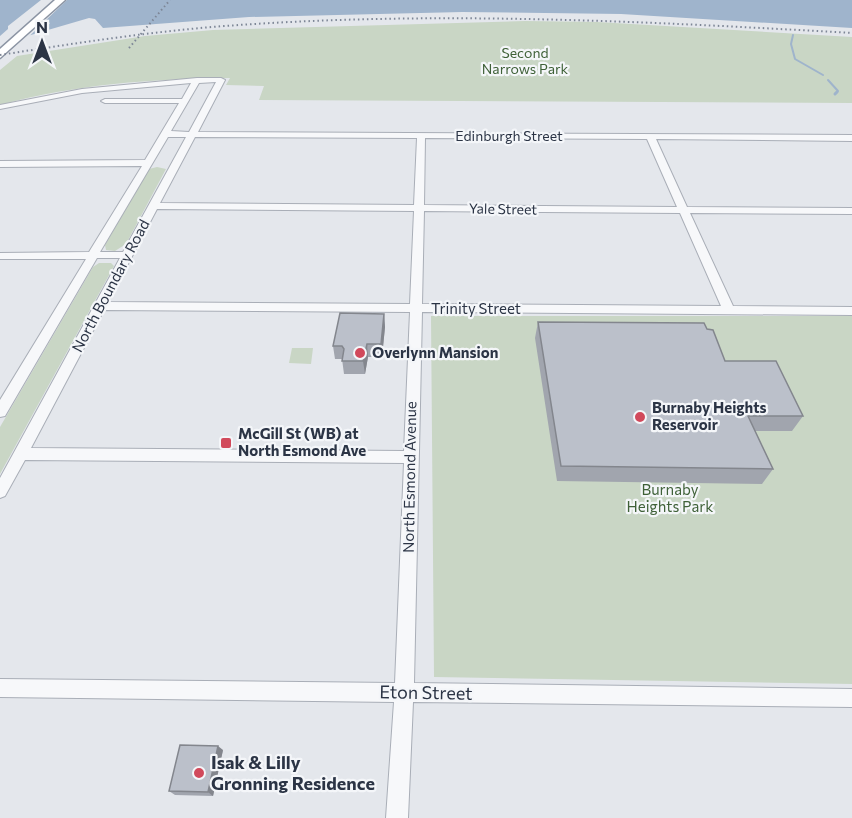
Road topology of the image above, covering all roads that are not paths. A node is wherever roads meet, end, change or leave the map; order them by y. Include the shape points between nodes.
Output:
1 (49, 0) edge
2 (60, 0) edge
3 (0, 44) edge
4 (0, 55) edge
5 (197, 80) junction
6 (105, 100) dead end
7 (185, 101) junction
8 (0, 107) edge
9 (166, 134) junction
10 (193, 134) junction
11 (421, 135) junction
12 (650, 136) junction
13 (852, 138) edge
14 (148, 163) junction
15 (0, 164) edge
16 (154, 206) junction
17 (418, 208) junction
18 (684, 210) junction
19 (852, 211) edge
20 (94, 255) junction
21 (127, 255) junction
22 (0, 256) edge
23 (100, 306) junction
24 (414, 309) junction
25 (729, 311) junction
26 (852, 311) edge
27 (5, 394) edge
28 (0, 412) edge
29 (21, 454) junction
30 (411, 457) junction
31 (0, 492) edge
32 (0, 688) edge
33 (404, 693) junction
34 (852, 698) edge
35 (397, 818) edge

1 - 3 highway
2 - 4 highway
5 - 7 street, North Boundary Road
5 - 8 street via 87,90
5 - 10 street, North Boundary Road via 221,80
6 - 7 street
7 - 9 street, North Boundary Road
9 - 10 street, Edinburgh Street
9 - 14 street, North Boundary Road
10 - 11 street, Edinburgh Street
10 - 16 street, North Boundary Road
11 - 12 street, Edinburgh Street
11 - 17 street, North Esmond Avenue
12 - 13 street, Edinburgh Street
12 - 18 street
14 - 15 street
14 - 20 street, North Boundary Road
16 - 17 street, Yale Street
16 - 21 street, North Boundary Road
17 - 18 street, Yale Street
17 - 24 street, North Esmond Avenue
18 - 19 street, Yale Street
18 - 25 street
20 - 21 street
20 - 22 street
20 - 27 street, North Boundary Road
21 - 23 street, North Boundary Road
23 - 24 street, Trinity Street
23 - 29 street, North Boundary Road
24 - 25 street, Trinity Street
24 - 30 street, North Esmond Avenue
25 - 26 street, Trinity Street
27 - 28 street, North Boundary Road
29 - 30 street
29 - 31 street, North Boundary Road
30 - 33 street, North Esmond Avenue
32 - 33 street, Eton Street
33 - 34 street, Eton Street
33 - 35 street, North Esmond Avenue

